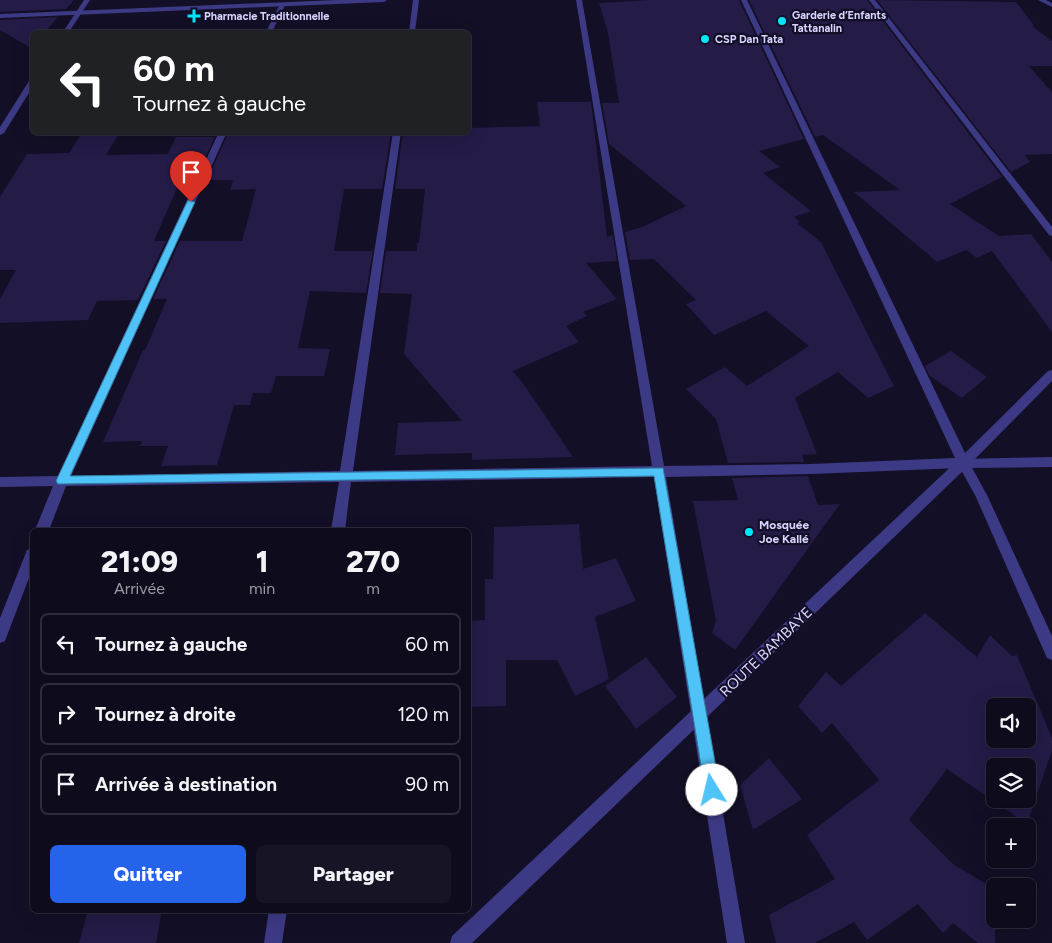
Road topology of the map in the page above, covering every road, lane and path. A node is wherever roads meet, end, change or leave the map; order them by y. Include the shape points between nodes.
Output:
1 (87, 0) edge
2 (384, 0) edge
3 (416, 0) edge
4 (579, 0) edge
5 (744, 0) edge
6 (872, 0) edge
7 (1040, 0) edge
8 (282, 5) junction
9 (1052, 5) edge
10 (79, 13) junction
11 (0, 16) edge
12 (67, 30) edge
13 (270, 30) edge
14 (412, 30) edge
15 (30, 86) edge
16 (0, 132) edge
17 (222, 135) edge
18 (397, 135) edge
19 (1052, 233) edge
20 (1052, 374) edge
21 (1052, 462) edge
22 (964, 463) junction
23 (659, 471) junction
24 (347, 476) junction
25 (62, 481) junction
26 (0, 482) edge
27 (43, 528) edge
28 (338, 528) edge
29 (30, 559) edge
30 (0, 636) edge
31 (1052, 653) edge
32 (700, 714) junction
33 (278, 913) edge
34 (273, 943) edge
35 (459, 943) edge
36 (736, 943) edge

1 - 10 street
2 - 8 street
3 - 14 street
4 - 23 street
5 - 22 street
6 - 19 street
7 - 9 street
8 - 10 street
8 - 13 street
10 - 11 street
10 - 12 street
15 - 16 street
17 - 25 street
18 - 24 street
20 - 22 street, ROUTE BAMBAYE
21 - 22 street
22 - 23 street
22 - 31 street
22 - 32 street, ROUTE BAMBAYE
23 - 24 street
23 - 32 street
24 - 25 street
24 - 28 street
25 - 26 street
25 - 27 street
29 - 30 street
32 - 35 street, ROUTE BAMBAYE
32 - 36 street
33 - 34 street

